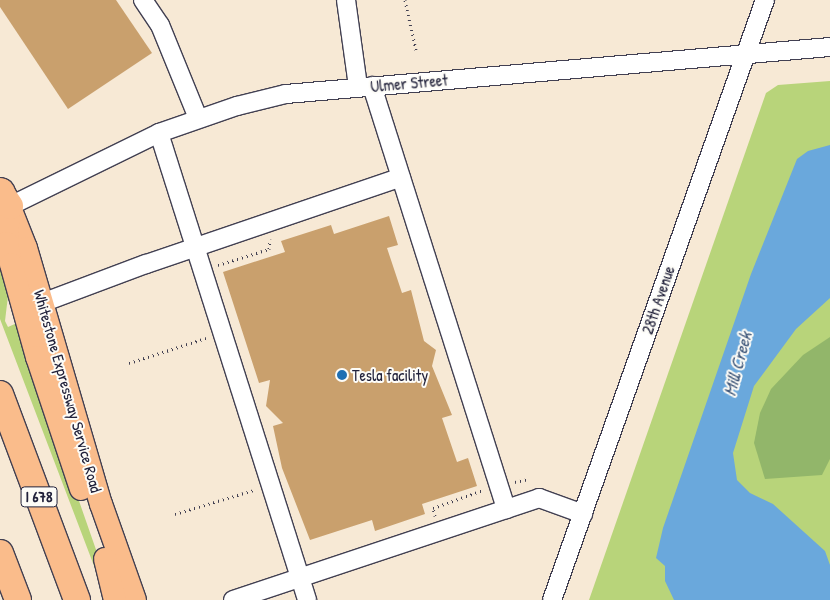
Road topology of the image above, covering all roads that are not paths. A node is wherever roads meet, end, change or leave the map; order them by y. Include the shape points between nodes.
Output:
1 (143, 0) edge
2 (346, 0) edge
3 (764, 0) edge
4 (830, 47) edge
5 (745, 54) junction
6 (365, 87) junction
7 (198, 118) junction
8 (159, 133) junction
9 (401, 177) junction
10 (0, 182) edge
11 (5, 198) edge
12 (196, 247) junction
13 (42, 303) junction
14 (0, 394) edge
15 (506, 509) junction
16 (583, 514) junction
17 (0, 553) edge
18 (300, 578) junction
19 (18, 600) edge
20 (77, 600) edge
21 (115, 600) edge
22 (135, 600) edge
23 (233, 600) edge
24 (307, 600) edge
25 (552, 600) edge

1 - 7 street via 168,41
2 - 6 street
3 - 5 street, 28th Avenue
4 - 5 street, Ulmer Street
5 - 6 street, Ulmer Street
5 - 16 street, 28th Avenue
6 - 7 street, Ulmer Street via 286,94
6 - 9 street
7 - 8 street, Ulmer Street
8 - 11 street, Ulmer Street
8 - 12 street
9 - 12 street
9 - 15 street
10 - 11 main road, Whitestone Expressway Service Road
11 - 13 main road, Whitestone Expressway Service Road
11 - 21 main road via 11,264 40,366 112,580
12 - 13 street
12 - 18 street
13 - 22 main road, Whitestone Expressway Service Road via 99,496
14 - 20 highway, I 678
15 - 16 street via 539,498
15 - 18 street
16 - 25 street, 28th Avenue
17 - 19 highway
18 - 23 street
18 - 24 street

